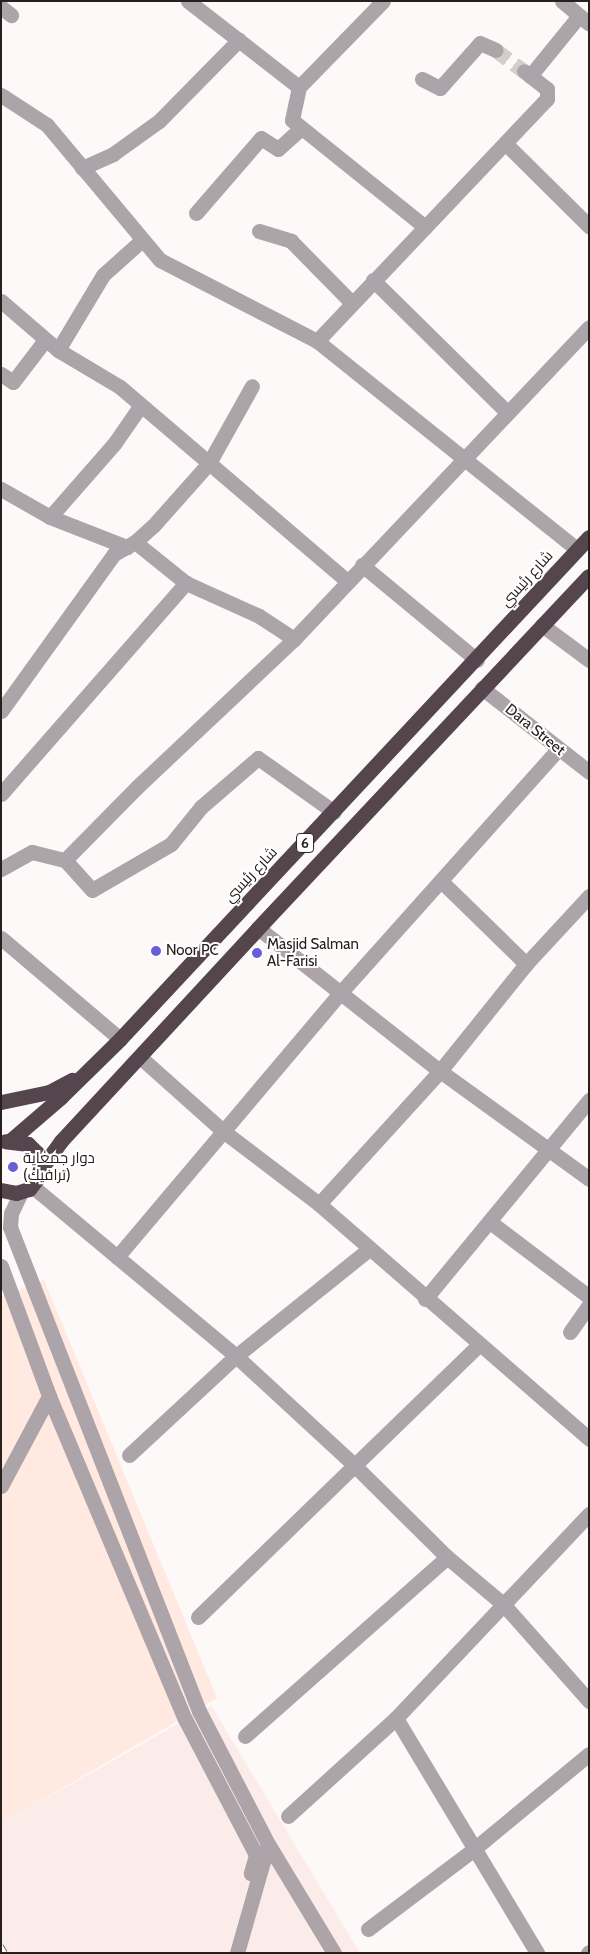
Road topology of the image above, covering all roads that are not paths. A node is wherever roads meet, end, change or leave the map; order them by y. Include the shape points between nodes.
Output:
1 (188, 1) edge
2 (383, 1) edge
3 (562, 1) edge
4 (584, 20) edge
5 (239, 40) junction
6 (496, 50) tunnel mouth
7 (422, 79) dead end
8 (299, 87) junction
9 (1, 95) edge
10 (300, 129) junction
11 (506, 144) junction
12 (82, 168) junction
13 (196, 213) dead end
14 (589, 226) edge
15 (425, 227) junction
16 (260, 231) dead end
17 (142, 240) junction
18 (373, 280) junction
19 (1, 301) edge
20 (352, 303) junction
21 (589, 327) edge
22 (45, 340) junction
23 (317, 341) junction
24 (58, 350) junction
25 (1, 374) edge
26 (252, 386) dead end
27 (140, 405) junction
28 (506, 411) junction
29 (464, 458) junction
30 (209, 463) junction
31 (1, 490) edge
32 (50, 517) junction
33 (131, 545) junction
34 (584, 546) edge
35 (362, 565) junction
36 (589, 576) edge
37 (348, 582) junction
38 (186, 583) junction
39 (542, 625) junction
40 (294, 639) junction
41 (477, 660) junction
42 (589, 660) edge
43 (482, 688) junction
44 (1, 712) edge
45 (558, 749) junction
46 (589, 772) edge
47 (1, 794) edge
48 (334, 812) junction
49 (66, 860) junction
50 (1, 869) edge
51 (441, 881) junction
52 (589, 896) edge
53 (258, 928) junction
54 (1, 938) edge
55 (526, 964) junction
56 (341, 992) junction
57 (120, 1039) junction
58 (140, 1058) junction
59 (98, 1062) junction
60 (440, 1071) junction
61 (589, 1100) edge
62 (1, 1102) edge
63 (223, 1131) junction
64 (5, 1140) edge
65 (549, 1149) junction
66 (40, 1170) junction
67 (589, 1179) edge
68 (1, 1190) edge
69 (23, 1191) junction
70 (319, 1204) junction
71 (1, 1205) edge
72 (490, 1222) junction
73 (20, 1249) junction
74 (370, 1249) junction
75 (117, 1257) junction
76 (1, 1258) edge
77 (1, 1266) edge
78 (589, 1297) edge
79 (425, 1299) junction
80 (589, 1305) edge
81 (570, 1332) dead end
82 (479, 1346) junction
83 (236, 1356) junction
84 (49, 1396) junction
85 (589, 1439) edge
86 (129, 1455) dead end
87 (355, 1466) junction
88 (1, 1486) edge
89 (589, 1514) edge
90 (447, 1557) junction
91 (503, 1604) junction
92 (198, 1617) dead end
93 (589, 1702) edge
94 (396, 1718) junction
95 (246, 1736) dead end
96 (589, 1754) edge
97 (288, 1816) dead end
98 (268, 1844) junction
99 (474, 1849) junction
100 (368, 1929) dead end
101 (229, 1953) edge
102 (237, 1953) edge
103 (334, 1953) edge
104 (537, 1953) edge

1 - 5 street
2 - 8 street
3 - 4 street
4 - 11 street via 527,74 547,89 549,96
5 - 8 street
5 - 12 street via 159,121 119,150
6 - 7 street via 480,43 440,88
8 - 10 street via 292,120
9 - 12 street via 47,125
10 - 13 street via 278,148 261,138
10 - 15 street
11 - 14 street
11 - 15 street
12 - 17 street
15 - 18 street
16 - 20 street via 291,241
17 - 23 street via 160,260
17 - 24 street via 103,275
18 - 20 street
18 - 28 street
19 - 22 street
20 - 23 street
21 - 28 street
22 - 24 street
22 - 25 street via 13,382
23 - 29 street
24 - 27 street via 120,387
26 - 30 street
27 - 30 street
27 - 32 street via 114,444
28 - 29 street
29 - 34 street
29 - 35 street
30 - 33 street
30 - 37 street
31 - 32 street
32 - 33 street
33 - 38 street
33 - 44 street via 114,554
34 - 41 highway, شارع رئيسي / 6
35 - 37 street
35 - 41 street
36 - 39 highway, 6
37 - 40 street
38 - 40 street via 259,616
38 - 47 street
39 - 42 street
39 - 43 highway, 6
40 - 49 street via 137,787
41 - 48 highway, شارع رئيسي / 6
43 - 45 street, Dara Street
43 - 53 highway, 6
45 - 46 street, Dara Street
45 - 51 street
48 - 49 street via 258,758 201,807 171,844 92,890
48 - 57 highway, شارع رئيسي / 6
49 - 50 street via 32,852
51 - 55 street
51 - 56 street
52 - 55 street
53 - 56 street
53 - 58 highway, 6
54 - 57 street
55 - 60 street
56 - 60 street
56 - 63 street
57 - 59 highway, شارع رئيسي / 6
58 - 63 street
58 - 66 highway, 6 via 62,1141
59 - 62 highway via 50,1092
59 - 64 highway, شارع رئيسي / 6
60 - 65 street
60 - 70 street
61 - 65 street
63 - 70 street
63 - 75 street
64 - 66 highway via 24,1141 35,1149
65 - 67 street
65 - 72 street
66 - 69 highway
68 - 69 highway
69 - 71 highway
69 - 73 street via 10,1220
69 - 75 street
70 - 74 street
72 - 78 street
72 - 79 street
73 - 76 street
73 - 98 street via 196,1703
74 - 79 street
74 - 83 street
75 - 83 street
77 - 84 street
79 - 82 street
80 - 81 street
82 - 85 street
82 - 87 street
83 - 86 street
83 - 87 street
84 - 88 street
84 - 101 street via 185,1719 256,1855
87 - 90 street
87 - 92 street
89 - 91 street
90 - 91 street
90 - 95 street
91 - 93 street
91 - 94 street
94 - 97 street
94 - 99 street
96 - 99 street
98 - 102 street
98 - 103 street
99 - 100 street
99 - 104 street

